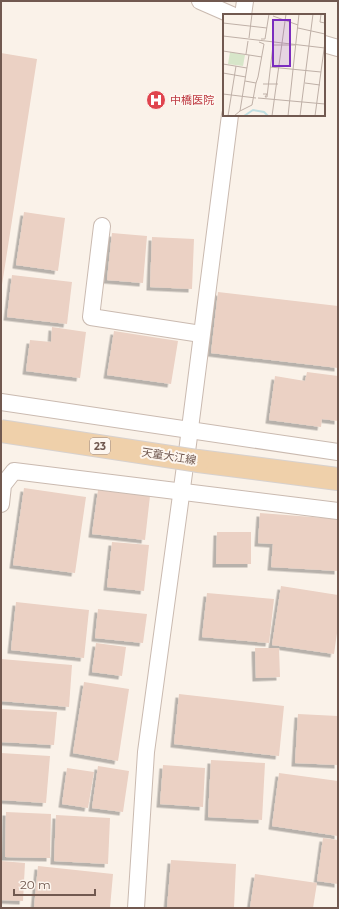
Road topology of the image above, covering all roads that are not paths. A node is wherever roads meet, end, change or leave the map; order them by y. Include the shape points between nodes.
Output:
1 (200, 1) edge
2 (245, 1) edge
3 (230, 14) edge
4 (243, 14) edge
5 (325, 44) edge
6 (338, 48) edge
7 (230, 116) edge
8 (102, 226) dead end
9 (201, 334) junction
10 (1, 402) edge
11 (1, 430) edge
12 (189, 431) junction
13 (338, 452) edge
14 (338, 480) edge
15 (181, 493) junction
16 (1, 504) edge
17 (338, 511) edge
18 (136, 908) edge

1 - 3 lane
2 - 4 lane
5 - 6 lane
7 - 9 lane
8 - 9 lane via 91,317
9 - 12 lane
10 - 12 lane
11 - 14 main road, 天童大江線 / 23, bridge
12 - 13 lane
12 - 15 lane
15 - 16 lane via 14,471 4,485
15 - 17 lane
15 - 18 lane via 146,752

